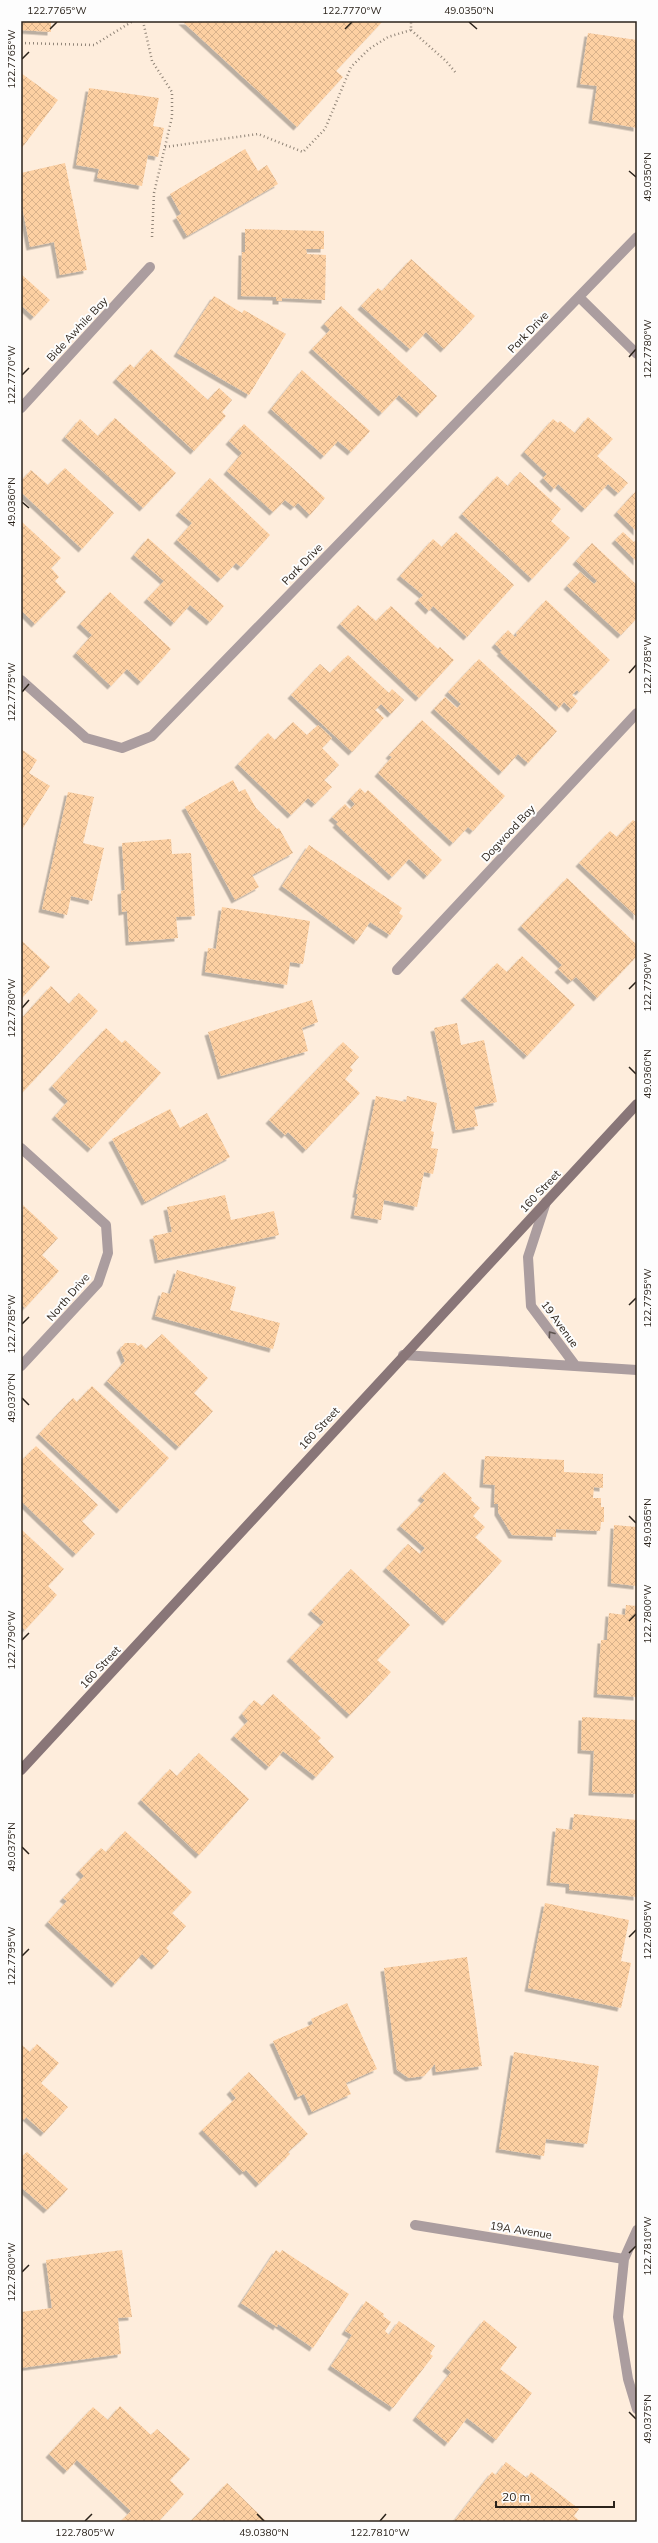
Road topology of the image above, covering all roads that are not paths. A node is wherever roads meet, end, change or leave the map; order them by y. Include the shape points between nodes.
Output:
1 (637, 237) edge
2 (150, 267) dead end
3 (579, 297) junction
4 (637, 354) edge
5 (21, 408) edge
6 (23, 686) edge
7 (637, 713) edge
8 (397, 970) dead end
9 (637, 1104) edge
10 (21, 1148) edge
11 (546, 1202) junction
12 (403, 1355) junction
13 (575, 1365) junction
14 (21, 1366) edge
15 (637, 1370) edge
16 (21, 1770) edge
17 (415, 2225) dead end
18 (637, 2230) edge
19 (624, 2259) junction
20 (637, 2409) edge

1 - 3 street, Park Drive
2 - 5 street, Bide Awhile Bay
3 - 4 street
3 - 6 street, Park Drive via 152,736 122,748 86,738
7 - 8 street, Dogwood Bay
9 - 11 street, 160 Street
10 - 14 street, North Drive via 106,1225 108,1253 98,1283
11 - 12 street, 160 Street
13 -> 11 street, 19 Avenue via 531,1306 528,1257
12 - 13 street, 19 Avenue
12 - 16 street, 160 Street
13 - 15 street, 19 Avenue
17 - 19 street, 19A Avenue
18 - 19 street
19 - 20 street via 618,2316 628,2379

